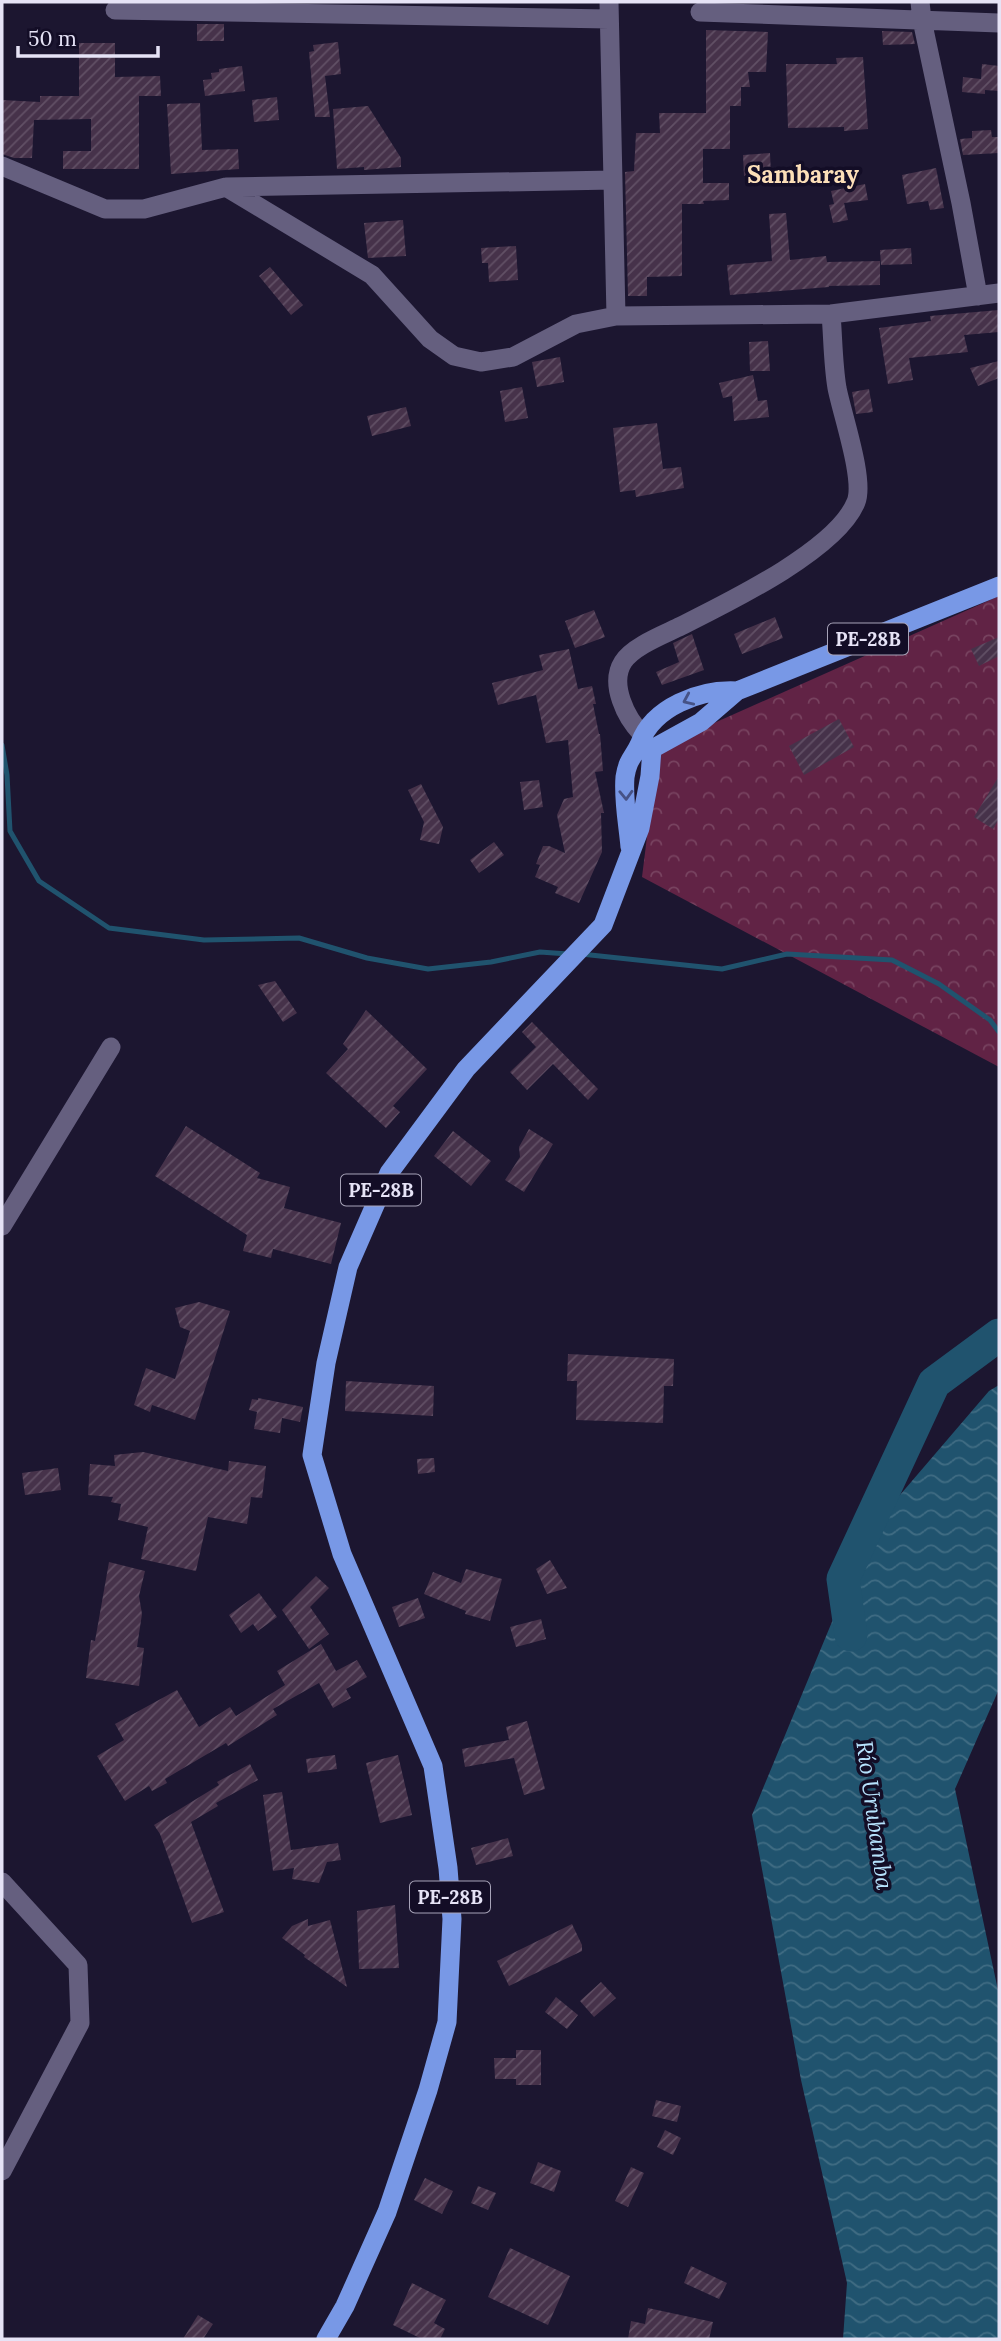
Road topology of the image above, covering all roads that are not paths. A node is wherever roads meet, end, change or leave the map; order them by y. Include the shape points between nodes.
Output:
1 (115, 10) dead end
2 (609, 10) edge
3 (921, 11) edge
4 (700, 12) dead end
5 (999, 23) edge
6 (2, 166) edge
7 (613, 180) junction
8 (226, 187) junction
9 (999, 293) edge
10 (978, 296) junction
11 (831, 314) junction
12 (616, 316) junction
13 (999, 586) edge
14 (737, 691) junction
15 (648, 740) junction
16 (111, 1047) dead end
17 (2, 1226) edge
18 (2, 1882) edge
19 (2, 2171) edge
20 (327, 2339) edge

1 - 2 street
2 - 7 street
3 - 4 street
3 - 5 street
3 - 10 street
6 - 8 street via 105,209 144,209
7 - 8 street
7 - 12 street
8 - 12 street via 372,275 430,340 454,355 481,362 513,357 576,324
9 - 10 street
10 - 11 street
11 - 12 street
11 - 15 street via 837,385 858,499 848,519 831,535 780,572 646,642 623,662 618,685 626,713
13 - 14 highway, PE-28B
14 - 15 highway, PE-28B via 701,722
14 -> 15 highway, PE-28B via 718,690 667,710
15 - 20 highway, PE-28B via 650,776 640,828 603,925 466,1069 388,1173 348,1267 326,1363 313,1455 342,1554 433,1766 452,1919 447,2022 428,2090 387,2212
16 - 17 street
18 - 19 street via 78,1965 80,2023

